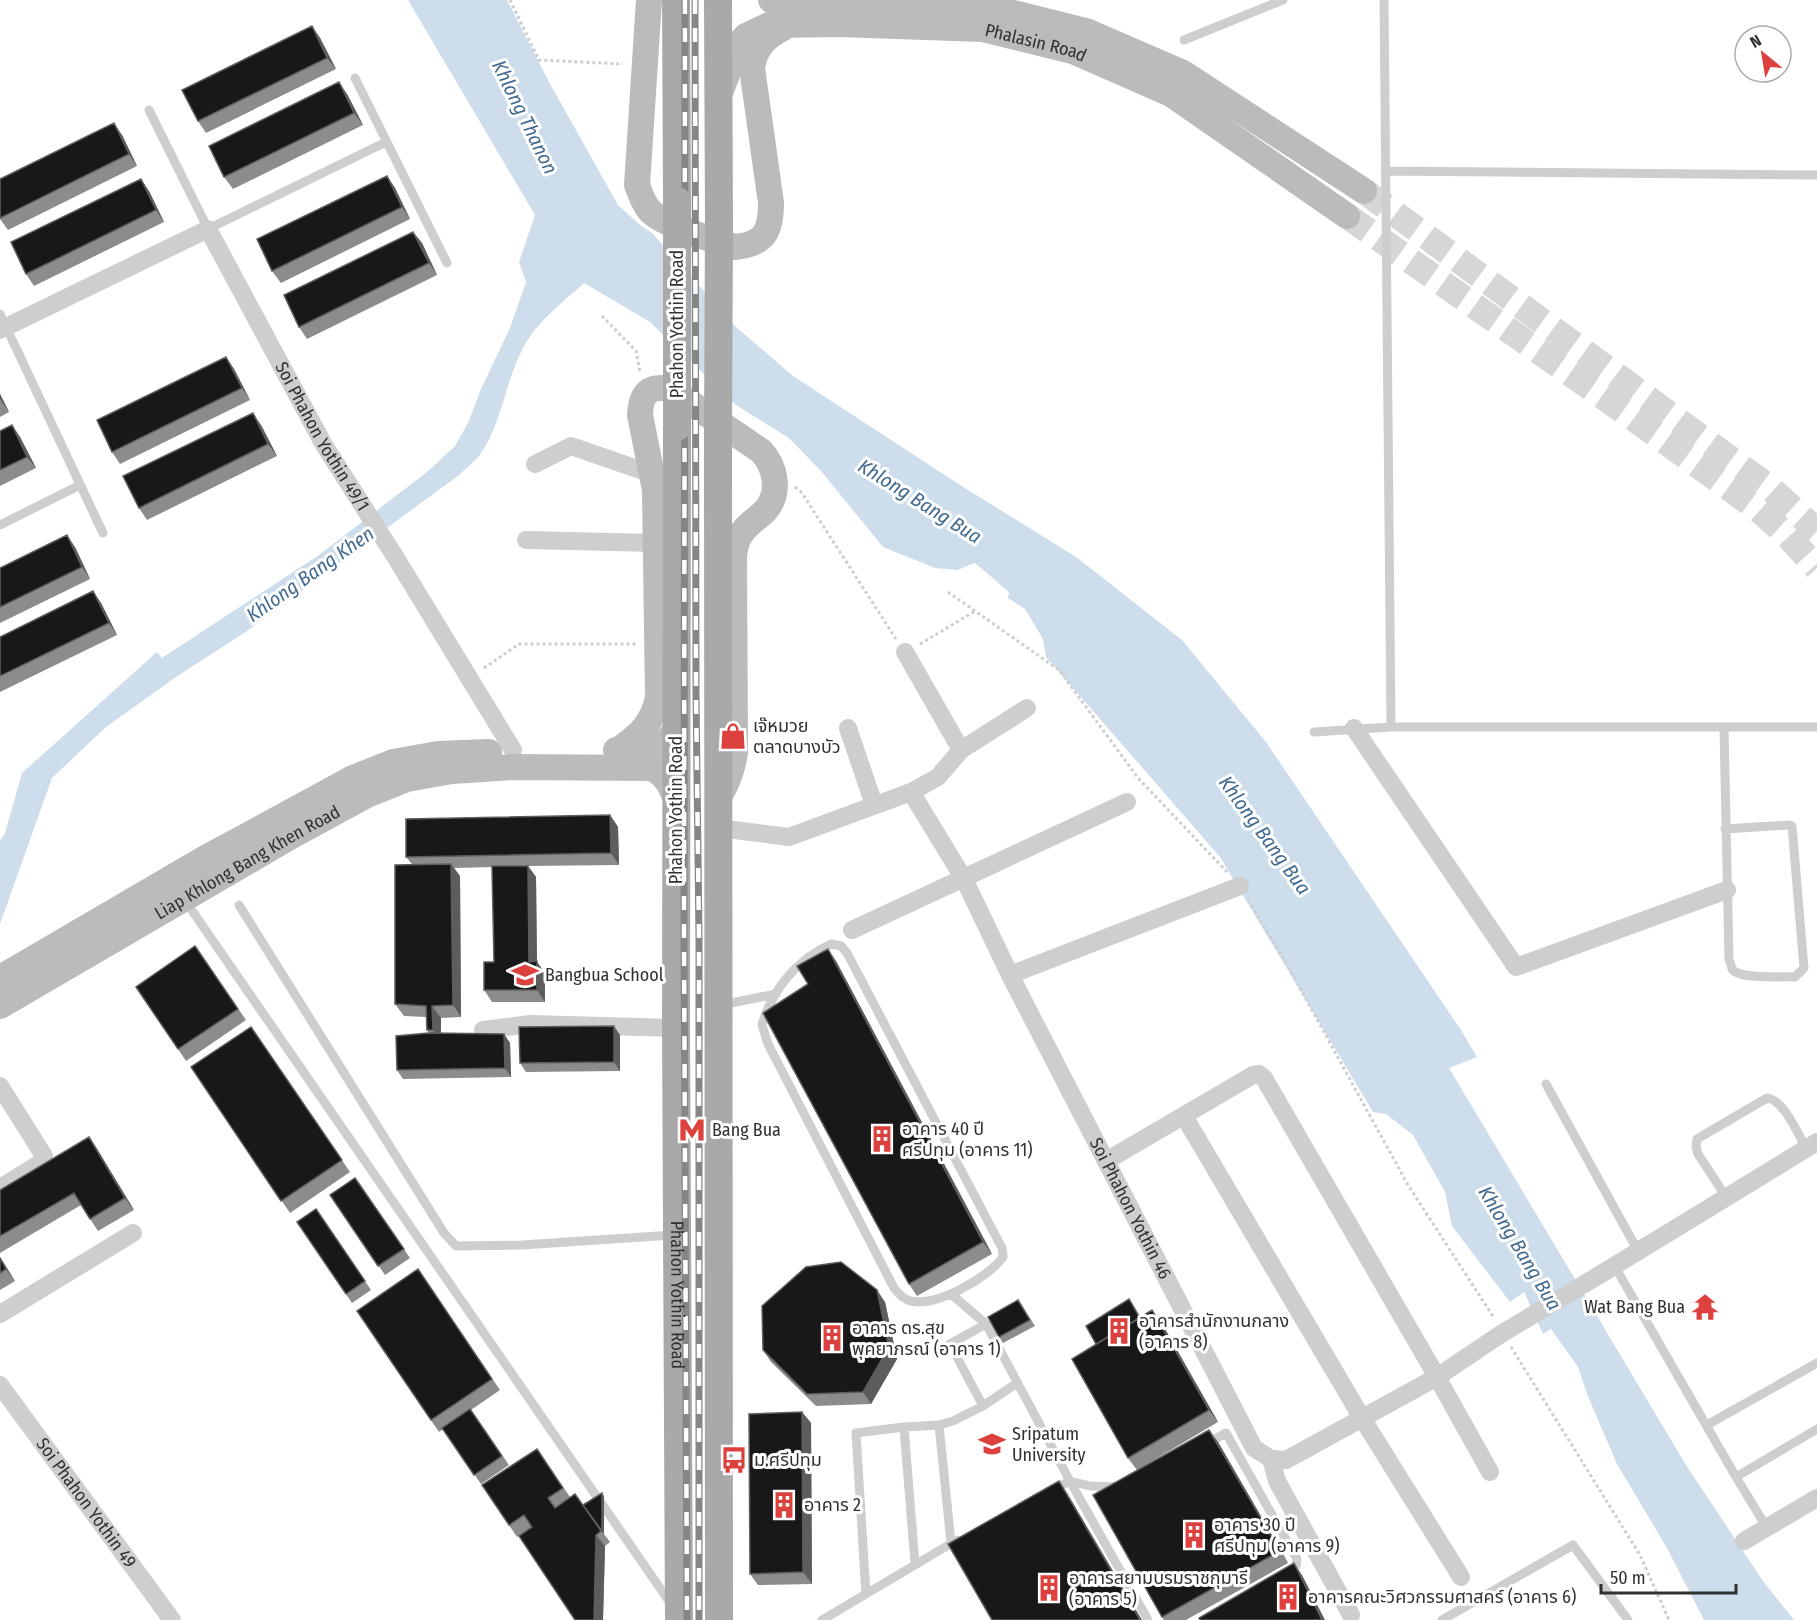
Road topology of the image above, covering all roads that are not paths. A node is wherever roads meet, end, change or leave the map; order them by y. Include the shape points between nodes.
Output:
1 (649, 0) edge
2 (676, 0) edge
3 (718, 0) edge
4 (763, 0) edge
5 (1283, 0) edge
6 (1384, 0) edge
7 (840, 14) junction
8 (773, 23) edge
9 (1184, 40) dead end
10 (355, 78) dead end
11 (720, 94) junction
12 (149, 110) dead end
13 (386, 142) junction
14 (1385, 171) junction
15 (1817, 175) edge
16 (1364, 191) tunnel mouth
17 (1347, 216) tunnel mouth
18 (208, 229) junction
19 (447, 263) dead end
20 (2, 324) edge
21 (535, 464) dead end
22 (652, 474) junction
23 (80, 485) junction
24 (0, 525) edge
25 (103, 533) dead end
26 (526, 540) dead end
27 (656, 543) junction
28 (905, 652) road end
29 (1027, 708) dead end
30 (1391, 727) junction
31 (1817, 727) edge
32 (676, 728) junction
33 (848, 728) dead end
34 (1354, 728) junction
35 (1724, 728) junction
36 (1314, 732) dead end
37 (618, 750) junction
38 (961, 750) junction
39 (513, 759) junction
40 (483, 761) junction
41 (911, 792) junction
42 (719, 797) junction
43 (676, 800) junction
44 (1127, 802) dead end
45 (874, 806) junction
46 (719, 828) junction
47 (1725, 829) junction
48 (964, 879) junction
49 (1240, 886) road end
50 (1727, 890) junction
51 (184, 899) junction
52 (239, 905) dead end
53 (852, 930) dead end
54 (1010, 975) junction
55 (0, 978) edge
56 (776, 994) junction
57 (0, 1006) edge
58 (718, 1006) junction
59 (676, 1028) junction
60 (483, 1030) dead end
61 (1546, 1084) dead end
62 (0, 1086) edge
63 (1184, 1116) junction
64 (1811, 1145) edge
65 (1106, 1161) junction
66 (0, 1188) edge
67 (1726, 1197) junction
68 (133, 1233) dead end
69 (678, 1235) junction
70 (1638, 1251) junction
71 (1607, 1270) junction
72 (951, 1294) junction
73 (0, 1314) edge
74 (986, 1324) junction
75 (1817, 1364) edge
76 (1437, 1377) junction
77 (1017, 1383) junction
78 (0, 1385) edge
79 (983, 1406) junction
80 (1362, 1418) junction
81 (939, 1425) junction
82 (1707, 1425) junction
83 (904, 1427) junction
84 (1817, 1429) edge
85 (1197, 1449) edge
86 (1272, 1459) junction
87 (1490, 1472) dead end
88 (1736, 1477) junction
89 (1070, 1480) junction
90 (1125, 1486) edge
91 (1040, 1496) edge
92 (1817, 1498) edge
93 (1767, 1528) junction
94 (971, 1533) edge
95 (1744, 1541) dead end
96 (951, 1543) junction
97 (915, 1564) junction
98 (1282, 1575) edge
99 (1461, 1577) dead end
100 (866, 1594) junction
101 (1351, 1615) dead end
102 (679, 1618) edge
103 (172, 1620) edge
104 (719, 1620) edge
105 (822, 1620) edge
106 (1148, 1620) edge
107 (1442, 1620) edge
108 (1628, 1620) edge

1 - 8 main road via 637,185 642,201 652,213 674,225 735,247 759,239 768,231 771,219 752,69 754,55
2 - 32 main road, Phahon Yothin Road, bridge
3 - 11 main road
4 - 8 main road
5 - 9 lane
6 - 14 lane
7 - 8 main road, Phalasin Road
7 - 16 main road, Phalasin Road via 993,8 1086,31 1183,73
7 - 17 main road, Phalasin Road via 983,29 1073,51 1172,94
8 - 11 main road, Phalasin Road via 746,36 738,45
10 - 13 lane
11 - 42 main road, bridge
12 - 18 lane
13 - 18 lane
13 - 19 lane
14 - 15 lane
14 - 30 lane
18 - 20 street
18 - 39 street, Soi Phahon Yothin 49/1 via 319,436 396,558
20 - 23 lane
21 - 22 street via 571,446
22 - 27 main road
22 - 42 main road via 640,415 641,402 653,388 670,389 761,451 774,470 771,502 746,527 734,556 735,752 733,769
23 - 24 lane
23 - 25 lane
26 - 27 street
27 - 37 main road via 656,711 647,726
28 - 38 street
29 - 38 street
30 - 34 lane
30 - 35 lane
31 - 35 lane
32 - 37 main road via 662,746
32 - 43 main road, Phahon Yothin Road
33 - 45 street
34 - 36 lane
34 - 50 street via 1516,966
35 - 47 lane
37 - 39 main road
38 - 41 street via 938,777
39 - 40 main road, Liap Khlong Bang Khen Road
39 - 43 main road via 652,768 668,781
40 - 51 main road, Liap Khlong Bang Khen Road via 407,779 367,795
40 - 55 main road, Liap Khlong Bang Khen Road via 438,754 393,762 353,778 202,860
41 - 45 street
41 - 48 street, Soi Phahon Yothin 46
42 - 46 main road
43 - 59 main road, Phahon Yothin Road
44 - 48 street
45 - 46 street via 789,837
46 - 58 main road
47 - 50 lane
47 - 50 lane via 1792,826 1804,968 1800,974 1746,976 1732,969
48 - 53 street
48 - 54 street, Soi Phahon Yothin 46
49 - 54 street
51 - 57 main road, Liap Khlong Bang Khen Road
51 - 102 lane
52 - 69 lane via 444,1233 456,1246
54 - 65 street, Soi Phahon Yothin 46
56 - 58 lane
56 - 72 lane via 762,1025 768,1044 894,1288 903,1298 918,1302
56 - 72 lane via 797,965 817,951 831,945 841,946 847,953 1003,1253 990,1271
58 - 104 main road
59 - 60 street via 530,1024
59 - 69 main road, Phahon Yothin Road
61 - 70 lane
62 - 66 street via 44,1156 42,1162
63 - 65 street
63 - 76 street via 1253,1075 1264,1078
63 - 80 street
64 - 67 street
64 - 67 lane via 1781,1105 1767,1098 1697,1139 1698,1154
65 - 86 street, Soi Phahon Yothin 46 via 1254,1448
67 - 70 street
68 - 73 street
69 - 102 main road, Phahon Yothin Road
70 - 71 street
71 - 76 street, bridge via 1501,1331
71 - 82 lane
72 - 74 lane
74 - 77 lane
74 - 79 lane via 950,1344
75 - 82 lane
76 - 80 street
76 - 87 street
77 - 79 lane
77 - 89 lane
78 - 103 street, Soi Phahon Yothin 49
79 - 81 lane
80 - 86 street via 1286,1460
80 - 99 street
81 - 83 lane
81 - 96 lane
82 - 88 lane
83 - 97 lane
83 - 100 lane via 856,1433
84 - 88 lane
85 - 98 lane via 1226,1433 1297,1559 1296,1566
86 - 101 street via 1277,1481
88 - 93 lane
89 - 90 lane via 1090,1486
89 - 91 lane
89 - 106 lane
92 - 93 street
93 - 95 street
94 - 96 lane
96 - 97 lane
97 - 100 lane
100 - 105 lane
107 - 108 lane via 1573,1545

